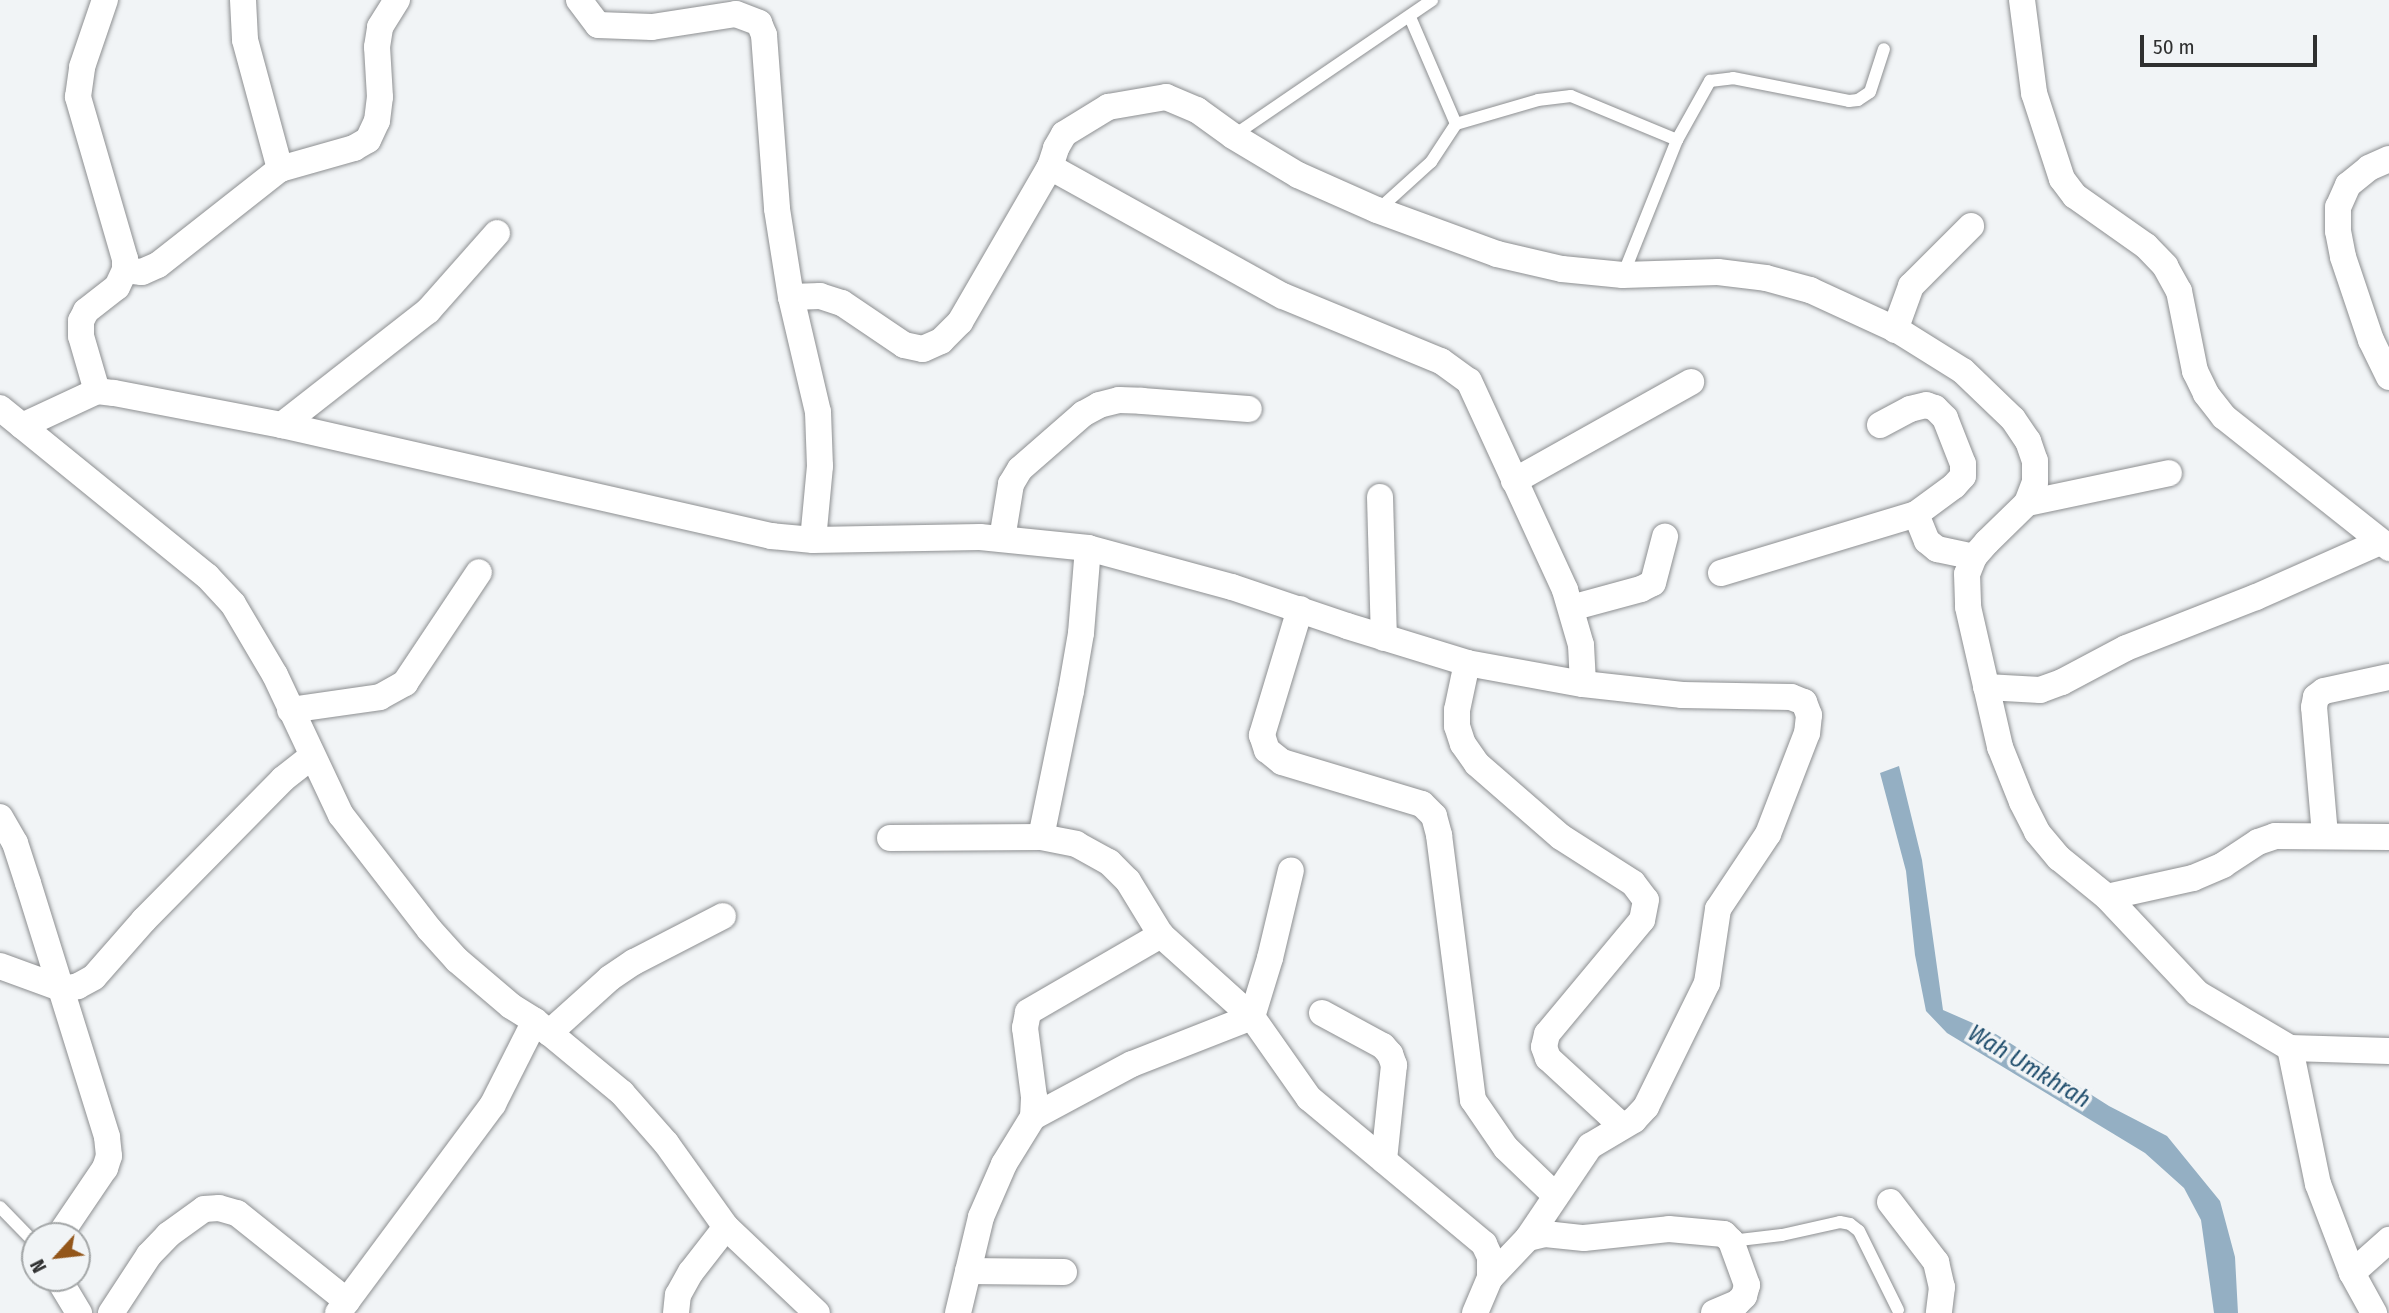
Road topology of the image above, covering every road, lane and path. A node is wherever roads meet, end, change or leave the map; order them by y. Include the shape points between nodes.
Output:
1 (105, 0) edge
2 (243, 0) edge
3 (397, 0) edge
4 (579, 0) edge
5 (1432, 0) edge
6 (2022, 0) edge
7 (1410, 17) junction
8 (1884, 49) dead end
9 (1456, 124) junction
10 (1233, 136) junction
11 (1677, 139) junction
12 (2389, 159) edge
13 (1051, 167) junction
14 (280, 169) junction
15 (1377, 210) junction
16 (1971, 226) dead end
17 (497, 233) dead end
18 (125, 270) junction
19 (1623, 275) junction
20 (791, 297) junction
21 (1895, 330) junction
22 (2389, 377) edge
23 (1691, 382) dead end
24 (97, 391) junction
25 (0, 408) edge
26 (1249, 409) dead end
27 (282, 425) junction
28 (1880, 425) dead end
29 (22, 426) junction
30 (2169, 473) dead end
31 (1514, 481) junction
32 (1380, 497) dead end
33 (2027, 503) junction
34 (1916, 514) junction
35 (1665, 537) dead end
36 (1002, 539) junction
37 (813, 540) junction
38 (2384, 545) edge
39 (1088, 548) junction
40 (1974, 557) junction
41 (479, 572) dead end
42 (1721, 573) dead end
43 (1571, 608) junction
44 (1300, 609) junction
45 (1384, 638) junction
46 (1467, 663) junction
47 (2389, 677) edge
48 (1583, 684) junction
49 (1986, 687) junction
50 (290, 709) junction
51 (311, 757) junction
52 (0, 817) edge
53 (2325, 835) junction
54 (1041, 837) junction
55 (2389, 837) edge
56 (890, 838) dead end
57 (1291, 870) dead end
58 (2107, 897) junction
59 (723, 916) dead end
60 (1161, 935) junction
61 (0, 966) edge
62 (63, 989) junction
63 (1322, 1013) dead end
64 (1252, 1017) junction
65 (542, 1027) junction
66 (2290, 1048) junction
67 (2389, 1051) edge
68 (1033, 1117) junction
69 (1622, 1126) junction
70 (1384, 1160) junction
71 (1556, 1196) junction
72 (1890, 1202) dead end
73 (0, 1207) edge
74 (68, 1222) edge
75 (726, 1227) junction
76 (21, 1229) edge
77 (1528, 1238) junction
78 (2389, 1240) edge
79 (1731, 1241) junction
80 (968, 1271) junction
81 (1064, 1272) dead end
82 (2352, 1273) junction
83 (1490, 1278) junction
84 (66, 1292) edge
85 (342, 1307) edge
86 (1898, 1310) dead end
87 (813, 1312) edge
88 (79, 1313) edge
89 (111, 1313) edge
90 (676, 1313) edge
91 (958, 1313) edge
92 (1475, 1313) edge
93 (1714, 1313) edge
94 (1939, 1313) edge
95 (2374, 1313) edge

1 - 18 street via 82,67 78,97
2 - 14 street via 245,40
3 - 14 street via 380,27 380,97 377,121 368,140
4 - 20 street via 598,25 652,27 736,14 759,23 764,35 777,209
5 - 7 lane
6 - 38 street via 2034,93 2063,179 2074,196 2146,246 2165,266 2179,291 2194,370 2224,418
7 - 9 lane
7 - 10 lane
8 - 11 lane via 1870,92 1858,100 1733,78 1710,81
9 - 11 lane via 1538,100 1572,96
9 - 15 lane via 1431,162
10 - 13 street via 1197,110 1166,97 1143,99 1108,107 1064,134
10 - 15 street via 1298,175
11 - 19 lane
12 - 22 street via 2348,185 2341,196 2338,219 2343,257 2371,340
13 - 20 street via 960,322 941,341 923,349 904,345 842,303 820,296
13 - 31 street via 1283,296 1441,361 1469,381
14 - 18 street via 158,265 142,272
15 - 19 street via 1497,254 1562,269
16 - 21 street via 1911,286
17 - 27 street via 428,311
18 - 24 street via 117,287 86,311 81,321
19 - 21 street via 1718,272 1766,278 1810,290
20 - 37 street via 818,412 820,466
21 - 33 street via 1962,371 2013,419 2035,461 2035,482
23 - 31 street
24 - 27 street
24 - 29 street
25 - 29 street
26 - 36 street via 1119,400 1099,405 1020,469 1011,484
27 - 37 street via 740,530
28 - 34 street via 1926,405 1945,418 1963,464 1963,476
29 - 50 street via 206,576 233,604
30 - 33 street
31 - 43 street
32 - 45 street
33 - 40 street
34 - 40 street via 1927,541 1937,549
34 - 42 street
35 - 43 street via 1653,583
36 - 37 street
36 - 39 street
38 - 49 street via 2126,648 2040,690
39 - 44 street
39 - 54 street via 1072,691
40 - 49 street via 1967,574 1968,607
41 - 50 street via 405,683 380,697
43 - 48 street via 1581,645
44 - 45 street
44 - 71 street via 1262,735 1267,750 1282,762 1422,804 1434,816 1473,1100 1506,1148
45 - 46 street
46 - 48 street
46 - 69 street via 1457,726 1477,764 1561,837 1633,883 1646,900 1642,920 1547,1034 1544,1047 1548,1058
47 - 53 street via 2324,691 2316,697
48 - 69 street via 1682,695 1791,697 1804,702 1809,715 1807,733 1768,834 1718,909 1712,960 1696,1010 1646,1107
49 - 58 street via 2000,747 2037,832 2059,858
50 - 51 street
51 - 62 street via 273,789 94,976
51 - 65 street via 341,815 429,929 457,960
52 - 62 street via 15,843
53 - 55 street
53 - 58 street via 2275,836 2193,878
54 - 56 street
54 - 60 street via 1076,844 1109,862 1128,881
57 - 64 street
58 - 66 street via 2197,993
59 - 65 street via 626,967
60 - 64 street
60 - 68 street via 1028,1012 1025,1028
61 - 62 street
62 - 74 street via 99,1105 109,1156
63 - 70 street via 1383,1045 1390,1054 1394,1065
64 - 68 street via 1132,1064
64 - 70 street via 1308,1098
65 - 75 street via 622,1093 645,1118
65 - 85 street via 493,1104
66 - 67 street
66 - 82 street via 2318,1184
68 - 80 street via 1004,1164 981,1217
69 - 71 street via 1591,1146
70 - 83 street via 1484,1244 1490,1257
71 - 77 street
72 - 94 street via 1936,1262 1942,1287
73 - 76 lane
75 - 87 street
75 - 90 street via 691,1272 678,1295
77 - 79 street via 1545,1234 1584,1238 1669,1228 1724,1234
77 - 83 street
78 - 82 street
79 - 86 lane via 1850,1224 1859,1231
79 - 93 street via 1747,1285 1737,1303
80 - 81 street
80 - 91 street
82 - 95 street
83 - 92 street
84 - 88 street
85 - 89 street via 237,1213 219,1208 204,1209 168,1236 149,1255

